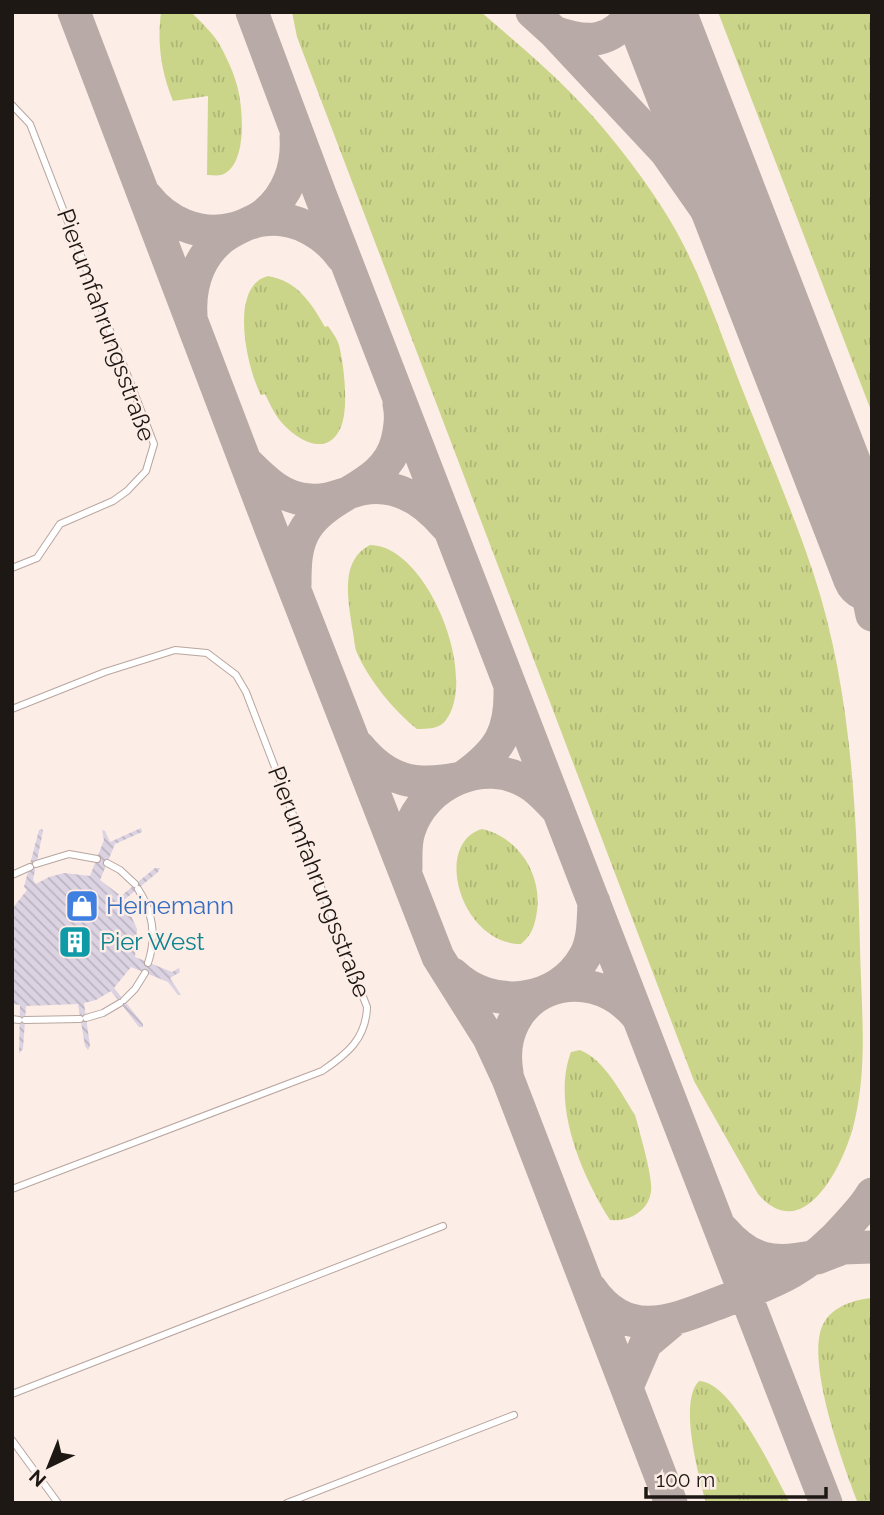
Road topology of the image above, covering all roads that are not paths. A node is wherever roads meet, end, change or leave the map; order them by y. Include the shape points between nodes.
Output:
1 (12, 105) edge
2 (12, 568) edge
3 (12, 709) edge
4 (97, 859) dead end
5 (107, 863) dead end
6 (12, 875) edge
7 (148, 962) dead end
8 (145, 973) dead end
9 (19, 1019) edge
10 (12, 1189) edge
11 (443, 1226) dead end
12 (12, 1394) edge
13 (514, 1415) dead end
14 (12, 1440) edge
15 (58, 1503) edge
16 (287, 1503) edge

1 - 2 lane, Pierumfahrungsstraße via 30,124 153,450 146,471 127,491 60,524 37,558
3 - 10 lane, Pierumfahrungsstraße via 175,650 207,653 236,675 367,1007 359,1039 322,1071
4 - 6 lane via 69,854
5 - 7 lane via 120,870 147,903 154,935
8 - 9 lane via 135,989 103,1013 83,1018
11 - 12 lane
13 - 16 lane
14 - 15 lane

